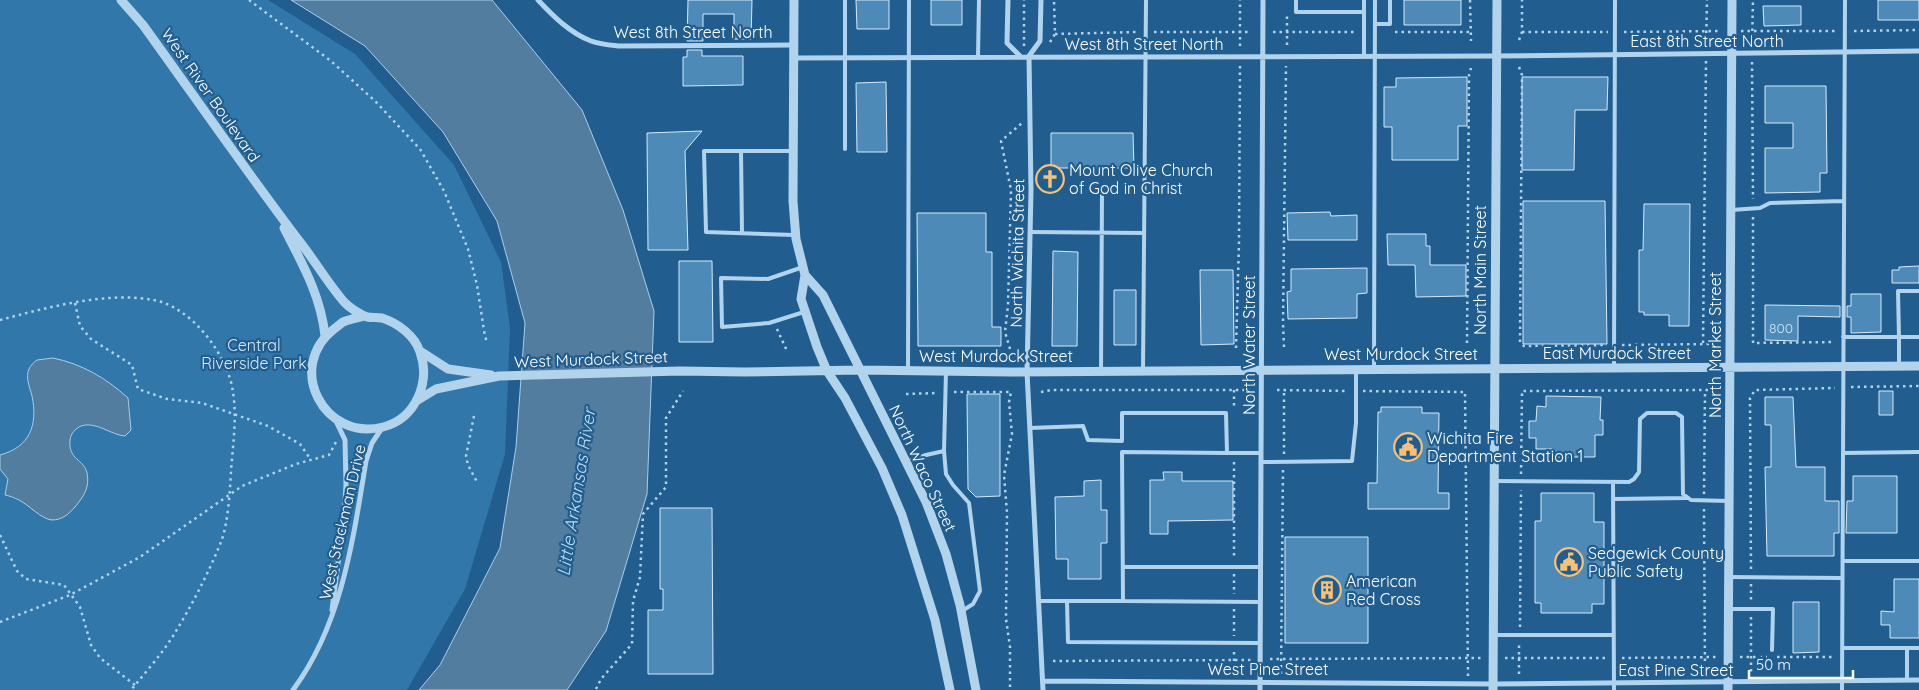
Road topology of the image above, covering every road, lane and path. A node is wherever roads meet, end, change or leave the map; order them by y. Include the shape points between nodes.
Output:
1 (121, 0) edge
2 (249, 0) edge
3 (538, 0) edge
4 (794, 0) edge
5 (845, 0) edge
6 (910, 0) edge
7 (979, 0) edge
8 (1008, 0) edge
9 (1024, 0) edge
10 (1041, 0) edge
11 (1054, 0) edge
12 (1146, 0) edge
13 (1240, 0) edge
14 (1263, 0) edge
15 (1296, 0) edge
16 (1364, 0) edge
17 (1375, 0) edge
18 (1390, 0) edge
19 (1470, 0) edge
20 (1497, 0) edge
21 (1522, 0) edge
22 (1614, 0) edge
23 (1706, 0) edge
24 (1732, 0) edge
25 (1753, 0) edge
26 (1845, 0) edge
27 (1287, 8) dead end
28 (1364, 12) junction
29 (1375, 24) junction
30 (1519, 40) dead end
31 (1471, 41) dead end
32 (1049, 44) dead end
33 (793, 45) junction
34 (1286, 45) dead end
35 (1240, 46) dead end
36 (1919, 51) edge
37 (1845, 52) junction
38 (1731, 53) junction
39 (1752, 53) junction
40 (1615, 54) junction
41 (1706, 54) junction
42 (1024, 56) junction
43 (1263, 56) junction
44 (1364, 56) junction
45 (1375, 56) junction
46 (1496, 56) junction
47 (909, 57) junction
48 (978, 57) junction
49 (1145, 57) junction
50 (793, 58) junction
51 (845, 58) junction
52 (1240, 63) dead end
53 (1286, 64) dead end
54 (1519, 67) dead end
55 (1471, 68) dead end
56 (1023, 122) dead end
57 (845, 150) dead end
58 (741, 151) junction
59 (793, 151) junction
60 (1102, 192) dead end
61 (1844, 200) junction
62 (1753, 208) junction
63 (275, 210) junction
64 (1731, 210) junction
65 (1030, 232) junction
66 (742, 233) junction
67 (1102, 233) junction
68 (1144, 233) junction
69 (796, 235) junction
70 (804, 271) junction
71 (1919, 291) edge
72 (75, 303) junction
73 (806, 312) junction
74 (365, 316) junction
75 (0, 320) edge
76 (778, 329) dead end
77 (325, 336) junction
78 (1843, 337) junction
79 (1899, 337) junction
80 (1919, 337) edge
81 (1520, 342) dead end
82 (488, 343) dead end
83 (1467, 343) dead end
84 (1753, 343) dead end
85 (1703, 344) dead end
86 (1284, 347) dead end
87 (1236, 348) dead end
88 (1010, 349) dead end
89 (420, 351) junction
90 (787, 351) dead end
91 (1843, 366) junction
92 (1899, 366) junction
93 (1919, 366) edge
94 (1730, 367) junction
95 (1494, 368) junction
96 (1614, 368) junction
97 (1356, 369) junction
98 (1374, 369) junction
99 (827, 370) junction
100 (860, 370) junction
101 (1261, 370) junction
102 (908, 371) junction
103 (946, 371) junction
104 (1101, 371) junction
105 (1143, 371) junction
106 (1027, 372) junction
107 (499, 376) junction
108 (1234, 390) junction
109 (1247, 390) dead end
110 (1277, 390) dead end
111 (1284, 390) junction
112 (1705, 390) junction
113 (1712, 390) dead end
114 (1755, 390) dead end
115 (683, 391) dead end
116 (1356, 391) junction
117 (946, 392) junction
118 (1041, 392) dead end
119 (906, 394) dead end
120 (418, 400) junction
121 (235, 414) junction
122 (474, 416) dead end
123 (1234, 417) dead end
124 (335, 419) junction
125 (382, 428) junction
126 (1030, 428) junction
127 (338, 439) dead end
128 (1122, 441) junction
129 (944, 451) junction
130 (1122, 452) junction
131 (1919, 452) edge
132 (1227, 453) junction
133 (1234, 453) junction
134 (1261, 453) junction
135 (1843, 453) junction
136 (311, 460) junction
137 (906, 462) junction
138 (1261, 462) junction
139 (1283, 462) junction
140 (1494, 481) junction
141 (1521, 481) junction
142 (477, 482) dead end
143 (1613, 482) junction
144 (229, 494) junction
145 (1686, 498) junction
146 (1614, 499) junction
147 (1704, 500) junction
148 (1729, 501) junction
149 (0, 535) edge
150 (1843, 561) junction
151 (1919, 562) edge
152 (1123, 567) junction
153 (1234, 567) junction
154 (1261, 567) junction
155 (1729, 578) junction
156 (1751, 578) junction
157 (1842, 578) junction
158 (70, 594) junction
159 (1039, 601) junction
160 (1067, 601) junction
161 (1123, 602) junction
162 (1234, 602) junction
163 (1260, 602) junction
164 (1728, 609) junction
165 (1751, 609) junction
166 (962, 611) junction
167 (0, 622) edge
168 (331, 623) junction
169 (1493, 635) junction
170 (1519, 635) junction
171 (1614, 635) junction
172 (1234, 643) junction
173 (1260, 643) junction
174 (1842, 648) junction
175 (1907, 648) junction
176 (1919, 648) edge
177 (1772, 650) dead end
178 (1907, 680) junction
179 (1919, 680) edge
180 (1043, 681) junction
181 (1234, 681) junction
182 (1260, 681) junction
183 (1842, 681) junction
184 (1281, 682) junction
185 (1373, 682) junction
186 (1705, 682) junction
187 (1751, 682) junction
188 (1614, 683) junction
189 (1468, 684) junction
190 (1519, 684) junction
191 (135, 685) junction
192 (1728, 686) edge
193 (1493, 687) edge
194 (131, 690) edge
195 (292, 690) edge
196 (596, 690) edge
197 (950, 690) edge
198 (976, 690) edge
199 (1010, 690) edge
200 (1043, 690) edge
201 (1260, 690) edge
202 (1373, 690) edge
203 (1614, 690) edge
204 (1842, 690) edge

1 - 63 street, West River Boulevard via 143,24
2 - 82 path via 331,61 420,149 444,191 468,250 477,285 484,337
3 - 33 street, West 8th Street North via 557,20 594,42 618,46
4 - 33 street, North Waco Street
5 - 51 lane
6 - 47 lane
7 - 48 lane
8 - 42 street via 1007,43
9 - 42 path
10 - 42 street, North Wichita Street via 1040,41
11 - 32 path via 1055,34
12 - 49 lane
13 - 35 path
14 - 43 street, North Water Street
15 - 28 lane via 1296,12
16 - 28 lane
17 - 29 lane
18 - 29 lane via 1390,24
19 - 31 path
20 - 46 street, North Main Street
21 - 30 path
22 - 40 lane
23 - 41 path
24 - 38 street, North Market Street
25 - 39 path
26 - 37 lane
27 - 34 path
28 - 44 lane
29 - 45 lane
33 - 50 street, North Waco Street
36 - 37 street, East 8th Street North
37 - 39 street, East 8th Street North
37 - 61 lane
38 - 39 street, East 8th Street North
38 - 41 street, East 8th Street North
38 - 64 street, North Market Street
39 - 62 path
40 - 41 street, East 8th Street North
40 - 46 street, East 8th Street North
40 - 96 lane
41 - 85 path
42 - 48 street, West 8th Street North
42 - 49 street, West 8th Street North
42 - 65 street, North Wichita Street
43 - 44 street, West 8th Street North
43 - 49 street, West 8th Street North
43 - 101 street, North Water Street
44 - 45 street, West 8th Street North
45 - 46 street, West 8th Street North
45 - 98 lane
46 - 95 street, North Main Street
47 - 48 street, West 8th Street North
47 - 51 street, West 8th Street North
47 - 102 lane
49 - 68 lane
50 - 51 street, West 8th Street North
50 - 59 street, North Waco Street
51 - 57 lane
52 - 87 path
53 - 86 path
54 - 81 path via 1522,75
55 - 83 path
56 - 88 path via 1001,141 1011,190 1005,332
58 - 59 lane
58 - 66 lane
58 - 66 lane via 704,151 706,232
59 - 69 street, North Waco Street
60 - 67 lane
61 - 62 lane via 1770,203
61 - 78 lane
62 - 64 lane
62 - 84 path
63 - 74 street, West River Boulevard via 346,304
63 - 77 street, West River Boulevard via 312,281 323,316
64 - 94 street, North Market Street
65 - 67 lane
65 - 106 street, North Wichita Street
66 - 69 lane
67 - 68 lane
67 - 104 lane
68 - 105 lane
69 - 70 street, North Waco Street
70 - 73 street, North Waco Street via 802,299
70 - 73 lane via 768,279 721,278 722,327 769,323
70 - 100 street, North Waco Street via 823,295
71 - 79 lane via 1898,291
72 - 75 path
72 - 121 path via 80,326 91,339 132,365 138,389
72 - 121 path via 113,298 154,300 185,314 206,334 228,370
73 - 99 street, North Waco Street
74 - 77 street, West Murdock Street via 343,322
74 - 89 street, West Murdock Street via 382,318 398,325 411,336
76 - 90 path
77 - 124 street, West Murdock Street via 315,352 311,370 314,389 322,406
78 - 79 lane
78 - 91 lane
79 - 80 lane
79 - 92 lane
89 - 107 street, West Murdock Street via 448,369
89 - 120 street, West Murdock Street via 424,384
91 - 92 street, East Murdock Street
91 - 94 street, East Murdock Street
91 - 135 lane
92 - 93 street, East Murdock Street
94 - 96 street, East Murdock Street
94 - 148 street, North Market Street
95 - 96 street, East Murdock Street
95 - 98 street, West Murdock Street
95 - 140 street, North Main Street
97 - 98 street, West Murdock Street
97 - 101 street, West Murdock Street
97 - 116 lane
99 - 100 street, West Murdock Street
99 - 107 street, West Murdock Street
99 - 197 street, North Waco Street via 882,468 902,515 935,620
100 - 102 street, West Murdock Street
100 - 137 street, North Waco Street
101 - 105 street, West Murdock Street
101 - 134 street, North Water Street
102 - 103 street, West Murdock Street
103 - 106 street, West Murdock Street
103 - 117 lane
104 - 105 street, West Murdock Street
104 - 106 street, West Murdock Street
106 - 126 street, North Wichita Street
107 - 120 street, West Murdock Street via 436,389
108 - 109 path
108 - 118 path
108 - 123 path
110 - 111 path
111 - 116 path
111 - 139 path
112 - 113 path
112 - 141 path via 1522,391
112 - 147 path
114 - 156 path via 1750,398
115 - 196 path via 666,418 666,487 643,514 640,576 633,602 632,644 601,679
116 - 139 lane via 1352,461
116 - 189 path via 1466,392
117 - 119 path
117 - 129 lane
117 - 199 path via 1010,392 1012,434 1004,475
120 - 125 street, West Murdock Street via 402,417
121 - 136 path via 268,426 300,444
121 - 144 path
122 - 142 path via 466,456
124 - 125 street, West Murdock Street via 358,428
124 - 168 street, West Stackman Drive via 345,440 346,485
125 - 168 street, West Stackman Drive via 366,461 345,576
126 - 128 lane via 1083,426 1088,440
126 - 159 street, North Wichita Street
127 - 136 path via 329,455
128 - 130 lane
128 - 132 lane via 1122,414 1226,414
129 - 137 lane
129 - 166 lane via 946,474 969,503 978,566 980,591 973,604
130 - 132 lane
130 - 152 lane
131 - 135 lane
132 - 133 lane
133 - 134 lane
133 - 153 path
134 - 138 street, North Water Street
135 - 150 lane
136 - 144 path
137 - 166 street, North Waco Street via 946,554
138 - 139 lane
138 - 154 street, North Water Street
139 - 184 path
140 - 141 lane
140 - 169 street, North Main Street
141 - 143 lane
141 - 170 path
143 - 145 lane via 1629,482 1639,472 1640,420 1643,415 1676,413 1682,417 1682,494
143 - 146 lane
144 - 158 path via 140,557
144 - 191 path via 222,540 203,579 173,637
145 - 146 lane
145 - 147 lane
146 - 171 lane
147 - 148 lane
147 - 186 path
148 - 155 street, North Market Street
149 - 158 path via 17,571 26,579 64,585
150 - 151 lane
150 - 157 lane
152 - 153 lane
152 - 161 lane
153 - 154 lane
153 - 162 path
154 - 163 street, North Water Street
155 - 156 lane
155 - 164 street, North Market Street
156 - 157 lane
156 - 165 path
157 - 174 lane
158 - 167 path
158 - 191 path via 80,607 91,645 100,658
159 - 160 lane
159 - 180 street, North Wichita Street
160 - 161 lane
160 - 172 lane via 1068,642
161 - 162 lane
162 - 163 lane
162 - 172 path
163 - 173 street, North Water Street
164 - 165 lane
164 - 192 street, North Market Street
165 - 177 lane via 1773,609
165 - 187 path
166 - 198 street, North Waco Street
168 - 195 street, West Stackman Drive
169 - 170 lane
169 - 193 street, North Main Street
170 - 171 lane
170 - 190 path
171 - 188 lane
172 - 173 lane
172 - 181 path
173 - 182 street, North Water Street
174 - 175 lane
174 - 183 lane
175 - 176 lane
175 - 178 lane
178 - 179 street, East Pine Street
178 - 183 street, East Pine Street
180 - 181 street, West Pine Street
180 - 200 street, North Wichita Street
181 - 182 street, West Pine Street
182 - 184 street, West Pine Street
182 - 201 street, North Water Street
183 - 187 street, East Pine Street
183 - 204 lane
184 - 185 street, West Pine Street
185 - 189 street, West Pine Street
185 - 202 lane
186 - 188 street, East Pine Street
186 - 192 street, East Pine Street
187 - 192 street, East Pine Street
188 - 190 street, East Pine Street
188 - 203 lane
189 - 193 street, West Pine Street
190 - 193 street, East Pine Street
191 - 194 path

